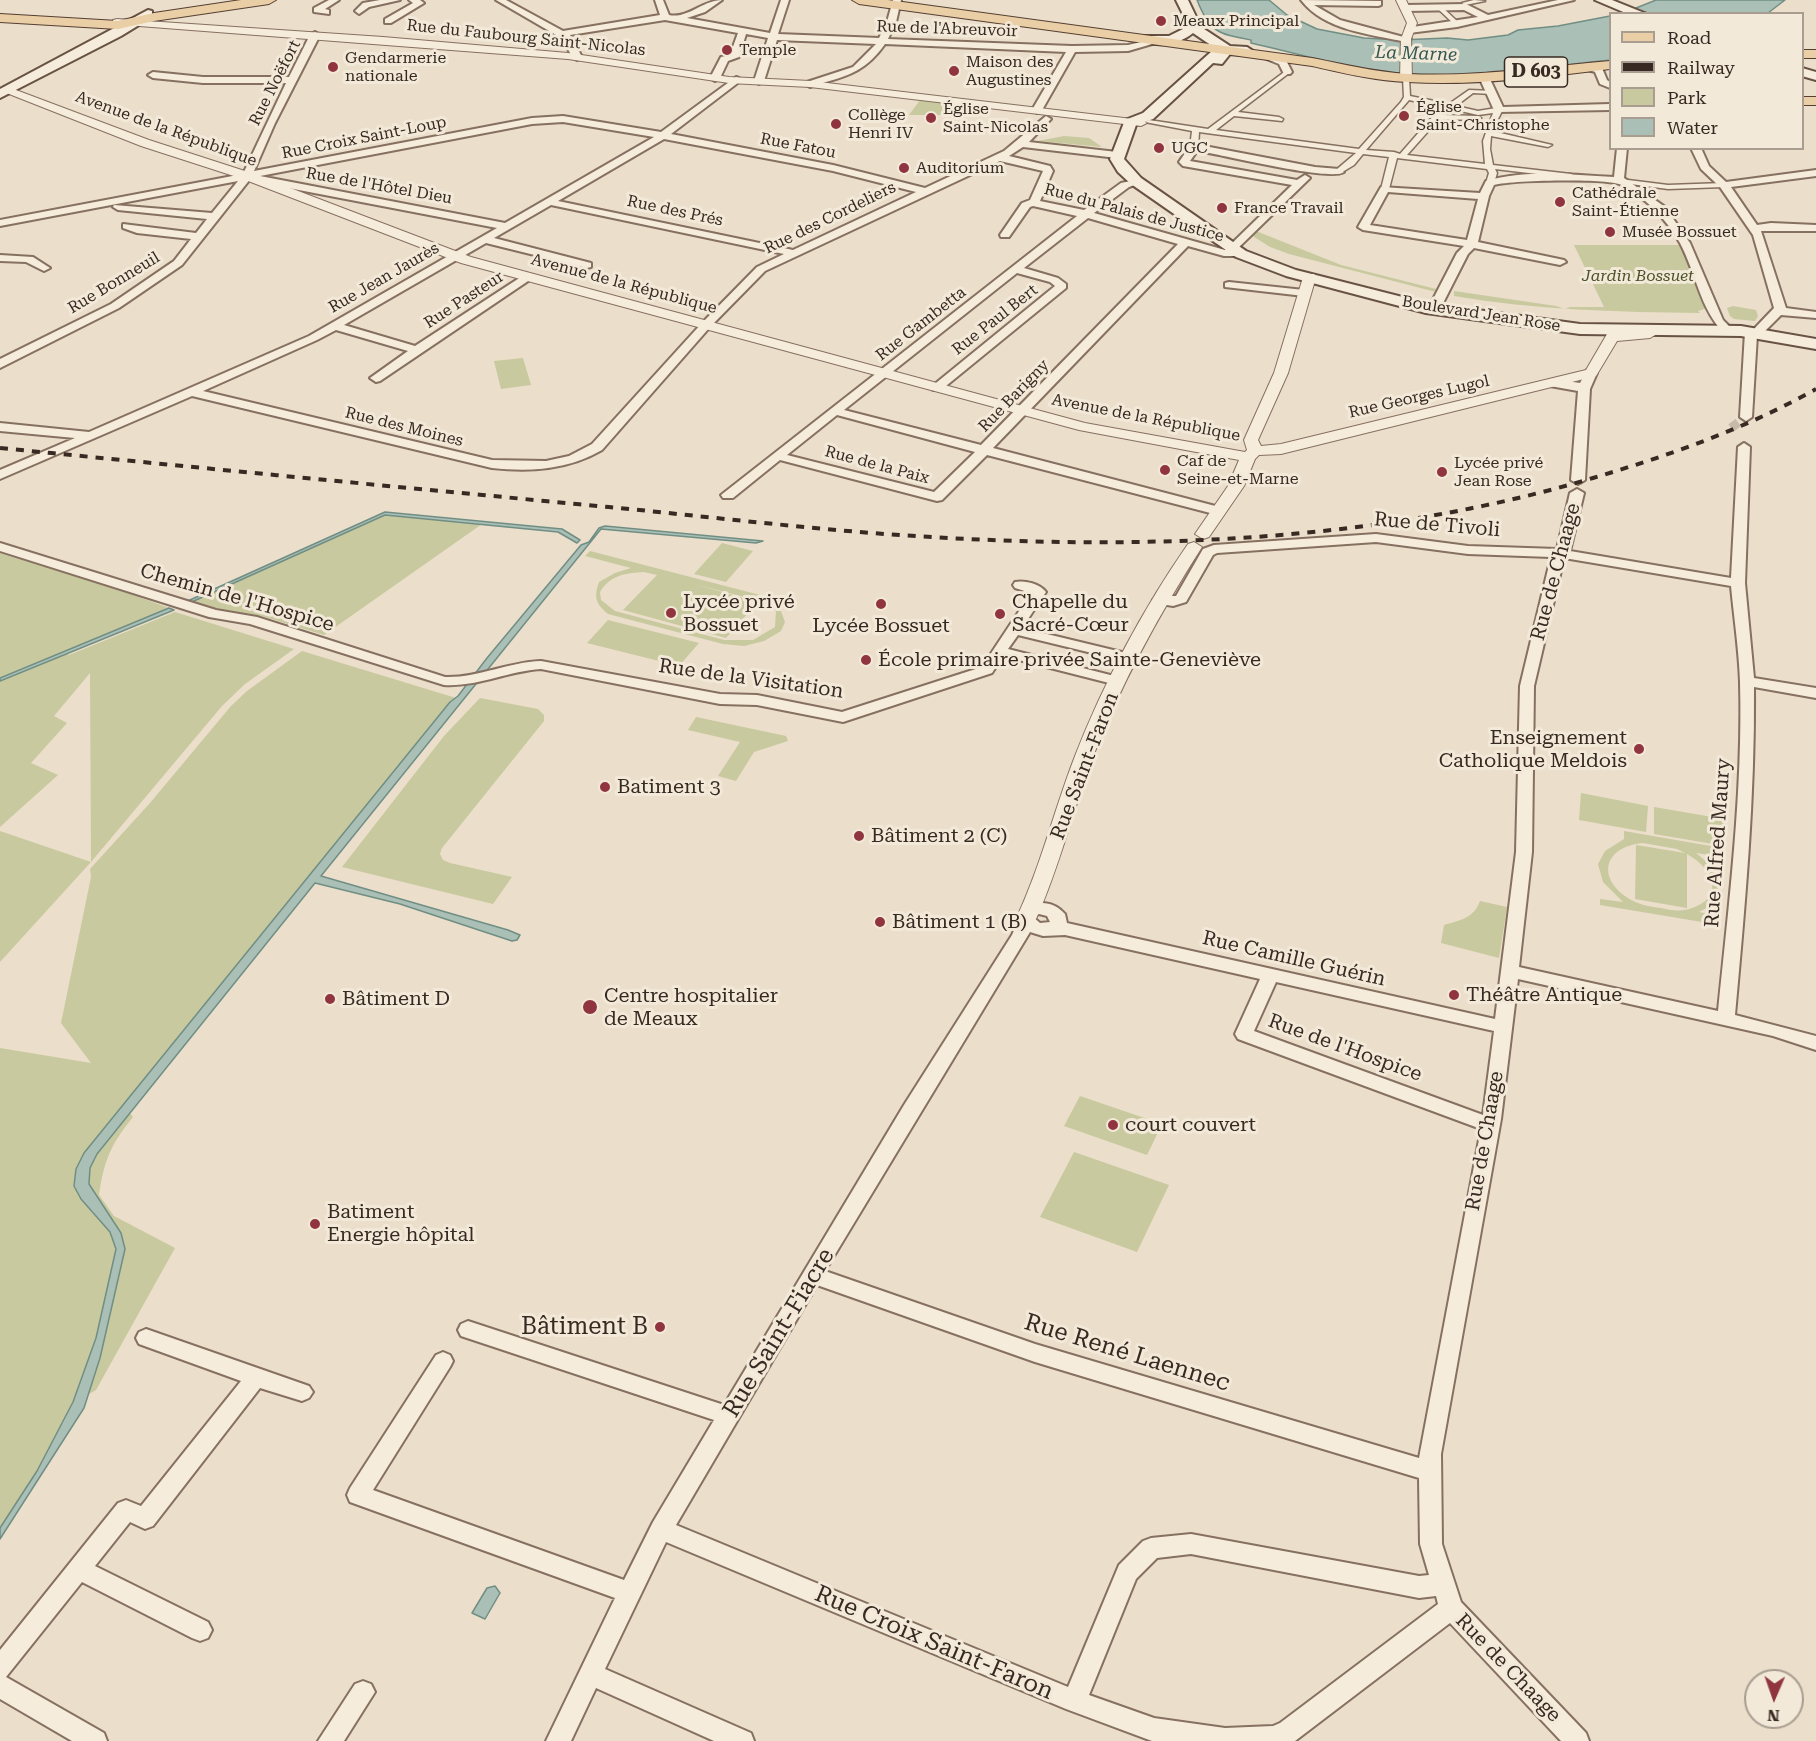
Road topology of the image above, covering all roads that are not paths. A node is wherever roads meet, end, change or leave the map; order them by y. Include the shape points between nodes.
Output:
1 (158, 0) edge
2 (165, 0) edge
3 (269, 0) edge
4 (335, 0) edge
5 (396, 0) edge
6 (413, 0) edge
7 (500, 0) edge
8 (659, 0) edge
9 (718, 0) edge
10 (785, 0) edge
11 (859, 0) edge
12 (1182, 0) edge
13 (1480, 0) edge
14 (1548, 0) edge
15 (1570, 0) edge
16 (1591, 0) edge
17 (1601, 0) edge
18 (895, 1) edge
19 (1306, 1) edge
20 (247, 2) edge
21 (1377, 3) dead end
22 (1464, 3) edge
23 (1404, 4) edge
24 (1439, 7) junction
25 (1514, 8) junction
26 (359, 11) dead end
27 (326, 12) dead end
28 (1632, 12) edge
29 (1317, 14) junction
30 (1341, 14) dead end
31 (154, 15) junction
32 (1188, 15) junction
33 (1481, 15) junction
34 (0, 16) edge
35 (665, 17) junction
36 (676, 19) junction
37 (388, 21) dead end
38 (1457, 24) junction
39 (122, 26) junction
40 (742, 33) junction
41 (562, 34) junction
42 (315, 36) junction
43 (772, 36) junction
44 (1407, 36) junction
45 (1114, 40) junction
46 (1173, 40) junction
47 (882, 42) junction
48 (1224, 48) junction
49 (1071, 49) junction
50 (1267, 56) junction
51 (577, 57) junction
52 (1312, 62) junction
53 (1609, 65) edge
54 (1587, 67) junction
55 (1287, 72) joint
56 (153, 75) dead end
57 (1406, 75) junction
58 (1484, 77) junction
59 (715, 78) junction
60 (736, 80) junction
61 (291, 81) junction
62 (759, 81) junction
63 (810, 84) junction
64 (1609, 84) edge
65 (4, 92) edge
66 (1492, 92) junction
67 (1407, 97) junction
68 (1450, 107) junction
69 (1037, 110) junction
70 (1499, 110) junction
71 (1609, 110) edge
72 (1233, 114) junction
73 (1478, 116) junction
74 (1437, 117) junction
75 (1046, 119) dead end
76 (1279, 119) dead end
77 (1493, 119) junction
78 (1146, 120) junction
79 (1196, 128) junction
80 (1211, 130) junction
81 (1489, 133) junction
82 (664, 135) junction
83 (1022, 144) junction
84 (1548, 146) dead end
85 (1194, 148) junction
86 (1622, 150) edge
87 (1697, 150) edge
88 (1361, 151) junction
89 (1399, 154) junction
90 (1118, 155) junction
91 (998, 157) junction
92 (1488, 166) junction
93 (1315, 170) junction
94 (1339, 172) joint
95 (1816, 173) edge
96 (247, 176) junction
97 (1582, 177) junction
98 (1136, 181) junction
99 (1621, 181) junction
100 (1299, 183) junction
101 (1490, 183) junction
102 (1724, 185) junction
103 (1385, 189) junction
104 (925, 191) junction
105 (1484, 196) junction
106 (112, 202) junction
107 (549, 202) junction
108 (1034, 202) junction
109 (1086, 214) junction
110 (215, 217) junction
111 (2, 225) edge
112 (128, 226) dead end
113 (506, 226) junction
114 (1816, 228) edge
115 (1753, 229) junction
116 (1005, 235) dead end
117 (199, 237) junction
118 (484, 239) junction
119 (1186, 242) junction
120 (1472, 244) junction
121 (1236, 251) junction
122 (794, 253) junction
123 (454, 256) junction
124 (0, 258) edge
125 (1560, 262) dead end
126 (587, 265) dead end
127 (44, 268) dead end
128 (1017, 270) junction
129 (528, 277) junction
130 (1309, 277) junction
131 (1229, 285) dead end
132 (1304, 293) junction
133 (1436, 306) junction
134 (1778, 311) junction
135 (1816, 315) edge
136 (706, 325) junction
137 (334, 326) junction
138 (1728, 331) junction
139 (1670, 332) junction
140 (1754, 332) junction
141 (1816, 344) edge
142 (417, 350) junction
143 (0, 364) edge
144 (885, 373) junction
145 (1591, 373) junction
146 (376, 378) dead end
147 (1554, 383) junction
148 (938, 387) junction
149 (1584, 389) junction
150 (192, 392) junction
151 (1022, 410) junction
152 (835, 411) junction
153 (1746, 417) dead end
154 (0, 427) edge
155 (91, 435) junction
156 (605, 438) joint
157 (1744, 447) dead end
158 (984, 450) junction
159 (1251, 454) junction
160 (778, 456) junction
161 (0, 476) edge
162 (728, 495) dead end
163 (1218, 511) junction
164 (0, 547) edge
165 (1559, 553) junction
166 (1738, 583) junction
167 (1020, 585) dead end
168 (1160, 600) junction
169 (1015, 630) junction
170 (1000, 651) junction
171 (1129, 658) junction
172 (464, 680) joint
173 (1117, 681) junction
174 (1747, 681) junction
175 (1816, 693) edge
176 (1039, 918) junction
177 (1509, 971) junction
178 (1271, 975) junction
179 (1726, 1021) junction
180 (1503, 1027) junction
181 (1816, 1043) edge
182 (1491, 1125) junction
183 (813, 1275) junction
184 (468, 1330) dead end
185 (146, 1338) dead end
186 (443, 1361) dead end
187 (256, 1378) junction
188 (302, 1392) dead end
189 (730, 1416) junction
190 (1429, 1471) junction
191 (661, 1529) junction
192 (79, 1569) junction
193 (1442, 1585) junction
194 (630, 1593) junction
195 (1452, 1608) junction
196 (200, 1630) dead end
197 (0, 1668) edge
198 (590, 1674) junction
199 (0, 1686) edge
200 (363, 1692) dead end
201 (1074, 1701) junction
202 (94, 1741) edge
203 (330, 1741) edge
204 (558, 1741) edge
205 (742, 1741) edge
206 (1577, 1741) edge

1 - 39 main road
2 - 31 main road
3 - 20 main road
4 - 27 street via 317,10
5 - 26 street via 366,5
6 - 37 street via 420,3
7 - 41 street
8 - 35 street
9 - 36 street
10 - 43 street
11 - 18 main road
12 - 32 main road, D 603
13 - 22 street
14 - 25 street
15 - 25 street
16 - 28 main road
17 - 28 main road
18 - 45 main road
18 - 46 main road
18 - 47 street
19 - 21 street
19 - 29 street
20 - 31 main road
22 - 24 street
22 - 33 street
23 - 24 street
23 - 44 street via 1412,23
24 - 38 street
25 - 33 street
25 - 33 street via 1502,15
29 - 30 street
29 - 44 street via 1350,27
31 - 39 main road
32 - 46 main road via 1189,30
32 - 48 main road, D 603 via 1196,29
33 - 38 street
34 - 39 main road
34 - 39 main road
35 - 36 street, Rue de l'Abreuvoir
35 - 41 street, Rue de l'Abreuvoir
36 - 40 street, Rue de l'Abreuvoir
38 - 44 street
39 - 42 street, Rue du Faubourg Saint-Nicolas
39 - 65 main road
40 - 43 street, Rue de l'Abreuvoir
40 - 59 street via 734,57 724,59
41 - 51 street via 569,39
42 - 51 street, Rue du Faubourg Saint-Nicolas
42 - 61 street, Rue Noëfort
43 - 47 street, Rue de l'Abreuvoir
43 - 62 street
44 - 57 street
45 - 46 main road
45 - 48 main road
45 - 49 street, Rue de l'Abreuvoir
46 - 48 main road
47 - 49 street, Rue de l'Abreuvoir
47 - 63 street via 854,70
48 - 50 main road
48 - 52 main road, D 603 via 1284,54
48 - 78 main road via 1224,56
49 - 69 street
50 - 52 main road
50 - 55 street via 1283,62
51 - 59 street, Rue du Faubourg Saint-Nicolas
52 - 57 main road, D 603 via 1370,74
53 - 54 main road, D 603
54 - 58 main road, D 603
54 - 64 street via 1599,70 1603,82
55 - 72 street
56 - 61 street
57 - 58 main road, D 603 via 1437,79
57 - 67 street
58 - 66 street
59 - 60 street, Rue du Faubourg Saint-Nicolas
60 - 62 street, Rue du Faubourg Saint-Nicolas
60 - 82 street, Rue Jean Jaurès
61 - 96 street, Rue Noëfort
62 - 63 street, Rue du Faubourg Saint-Nicolas
63 - 69 street, Rue du Faubourg Saint-Nicolas
65 - 96 street, Avenue de la République
66 - 68 street via 1471,91
66 - 70 street
67 - 68 street
67 - 88 street
68 - 73 street
68 - 74 street
69 - 78 street, Rue du Faubourg Saint-Nicolas
70 - 71 street via 1575,106 1576,113
70 - 73 street
70 - 77 street
72 - 76 street
72 - 80 street
73 - 74 street
73 - 77 street
74 - 89 street
75 - 83 street, Rue des Cordeliers
77 - 81 street
78 - 79 street
78 - 90 main road via 1124,140
79 - 80 street
79 - 85 street
80 - 88 street
81 - 84 street
81 - 92 street via 1484,149
82 - 96 street, Rue Croix Saint-Loup via 576,119 532,121
82 - 104 street, Rue Fatou via 833,168
82 - 107 street, Rue Jean Jaurès
83 - 90 street
83 - 91 street, Rue des Cordeliers
85 - 93 street
85 - 100 street via 1184,163
86 - 99 street
87 - 102 street via 1705,167
88 - 89 street
88 - 94 street
89 - 92 street
89 - 103 street
90 - 98 main road, Boulevard Jean Rose via 1119,164
91 - 104 street, Rue des Cordeliers
91 - 108 street, Rue du Palais de Justice via 1046,168
92 - 97 street
92 - 101 street via 1492,173
93 - 94 street
93 - 100 street
95 - 102 street
96 - 106 street, Rue Croix Saint-Loup
96 - 110 street, Rue Bonneuil
96 - 113 street, Rue de l'Hôtel Dieu
96 - 123 street, Avenue de la République
97 - 99 street
97 - 101 street via 1504,179
98 - 109 street, Rue Gambetta
98 - 121 main road, Boulevard Jean Rose
99 - 102 street via 1668,187
99 - 138 street via 1660,209 1684,243 1718,321
100 - 121 street
101 - 105 street
102 - 115 street
103 - 105 street
103 - 120 street via 1363,227
104 - 122 street, Rue des Cordeliers
105 - 120 street
106 - 110 street via 117,206
106 - 111 street, Rue Croix Saint-Loup
107 - 113 street, Rue Jean Jaurès
107 - 122 street, Rue des Prés
108 - 109 street, Rue du Palais de Justice
108 - 116 street via 1026,205
109 - 119 street, Rue du Palais de Justice
109 - 128 street, Rue Gambetta
110 - 117 street, Rue Bonneuil
112 - 117 street
113 - 118 street, Rue Jean Jaurès
114 - 115 street
115 - 134 street via 1767,263
117 - 143 street, Rue Bonneuil via 178,263 135,293
118 - 123 street, Rue Jean Jaurès
118 - 126 street
119 - 121 street, Rue du Palais de Justice via 1224,253
119 - 151 street, Rue Barigny
120 - 125 street
120 - 133 street via 1463,253
121 - 130 main road, Boulevard Jean Rose via 1265,265
122 - 136 street, Rue des Cordeliers via 761,269
123 - 129 street, Avenue de la République
123 - 137 street, Rue Jean Jaurès
124 - 127 street via 38,262
128 - 144 street, Rue Gambetta
128 - 148 street, Rue Paul Bert via 1062,286
129 - 136 street, Avenue de la République
129 - 142 street, Rue Pasteur
130 - 132 street, Rue Saint-Faron
130 - 133 main road, Boulevard Jean Rose
131 - 132 street
132 - 159 street, Rue Saint-Faron via 1281,373 1251,440
133 - 139 main road, Boulevard Jean Rose via 1580,329
134 - 135 street
134 - 140 street
136 - 144 street, Avenue de la République
136 - 156 street, Rue des Cordeliers
137 - 142 street, Rue Pasteur
137 - 150 street, Rue Jean Jaurès
138 - 139 main road, Boulevard Jean Rose
138 - 140 main road, Boulevard Jean Rose
139 - 145 street, Rue de Chaage via 1612,337
140 - 141 main road, Boulevard Jean Rose
140 - 153 street
142 - 146 street, Rue Pasteur
144 - 148 street, Avenue de la République
144 - 152 street, Rue Gambetta
145 - 147 street, Rue Georges Lugol
145 - 149 street, Rue de Chaage
147 - 149 street
147 - 159 street, Rue Georges Lugol
148 - 151 street, Avenue de la République
149 - 165 street, Rue de Chaage via 1578,487 1564,549
150 - 155 street, Rue Jean Jaurès
150 - 156 street, Rue des Moines via 507,466 553,463 584,455
151 - 158 street, Rue Barigny
151 - 159 street, Avenue de la République via 1103,431
152 - 158 street
152 - 160 street, Rue Gambetta
154 - 155 street
155 - 161 street, Rue Jean Jaurès
157 - 166 street, Rue Alfred Maury
158 - 160 street, Rue de la Paix via 937,497
158 - 163 street, Rue Barigny
159 - 163 street, Rue Saint-Faron via 1236,486
160 - 162 street, Rue Gambetta
163 - 168 street, Rue Saint-Faron
164 - 172 street, Chemin de l'Hospice via 444,681
165 - 166 street, Rue de Tivoli
165 - 168 street, Rue de Tivoli via 1468,550 1360,538 1220,548 1208,552 1181,599
165 - 177 street, Rue de Chaage via 1527,686 1524,852
166 - 174 street, Rue Alfred Maury
167 - 169 street, Rue de la Visitation via 1039,592
168 - 171 street, Rue Saint-Faron
169 - 170 street, Rue de la Visitation
169 - 171 street
170 - 172 street, Rue de la Visitation via 987,670 843,717 758,700 720,699 541,665 522,665
170 - 173 street
171 - 173 street, Rue Saint-Faron
173 - 176 street, Rue Saint-Faron via 1084,755
174 - 175 street
174 - 179 street, Rue Alfred Maury via 1747,766
176 - 178 street, Rue Camille Guérin via 1076,931
176 - 183 street, Rue Saint-Fiacre via 911,1110
177 - 179 street
177 - 180 street, Rue de Chaage
178 - 180 street, Rue Camille Guérin
178 - 182 street, Rue de l'Hospice via 1244,1034
179 - 181 street
180 - 182 street, Rue de Chaage
182 - 190 street, Rue de Chaage
183 - 189 street, Rue Saint-Fiacre
183 - 190 street, Rue René Laennec via 1035,1353
184 - 189 street
185 - 187 street
186 - 194 street via 358,1495
187 - 188 street
187 - 192 street via 145,1519 126,1510
189 - 191 street, Rue Saint-Fiacre
190 - 193 street, Rue de Chaage via 1431,1544
191 - 194 street, Rue Saint-Fiacre
191 - 201 street, Rue Croix Saint-Faron
192 - 196 street
192 - 197 street
193 - 195 street, Rue de Chaage
193 - 201 street, Rue Croix Saint-Faron via 1419,1587 1191,1544 1151,1548 1127,1572
194 - 198 street, Rue Saint-Fiacre
195 - 201 street via 1288,1732 1273,1738 1226,1740 1154,1730
195 - 206 street, Rue de Chaage
198 - 204 street, Rue Saint-Fiacre
198 - 205 street
199 - 202 street
200 - 203 street

